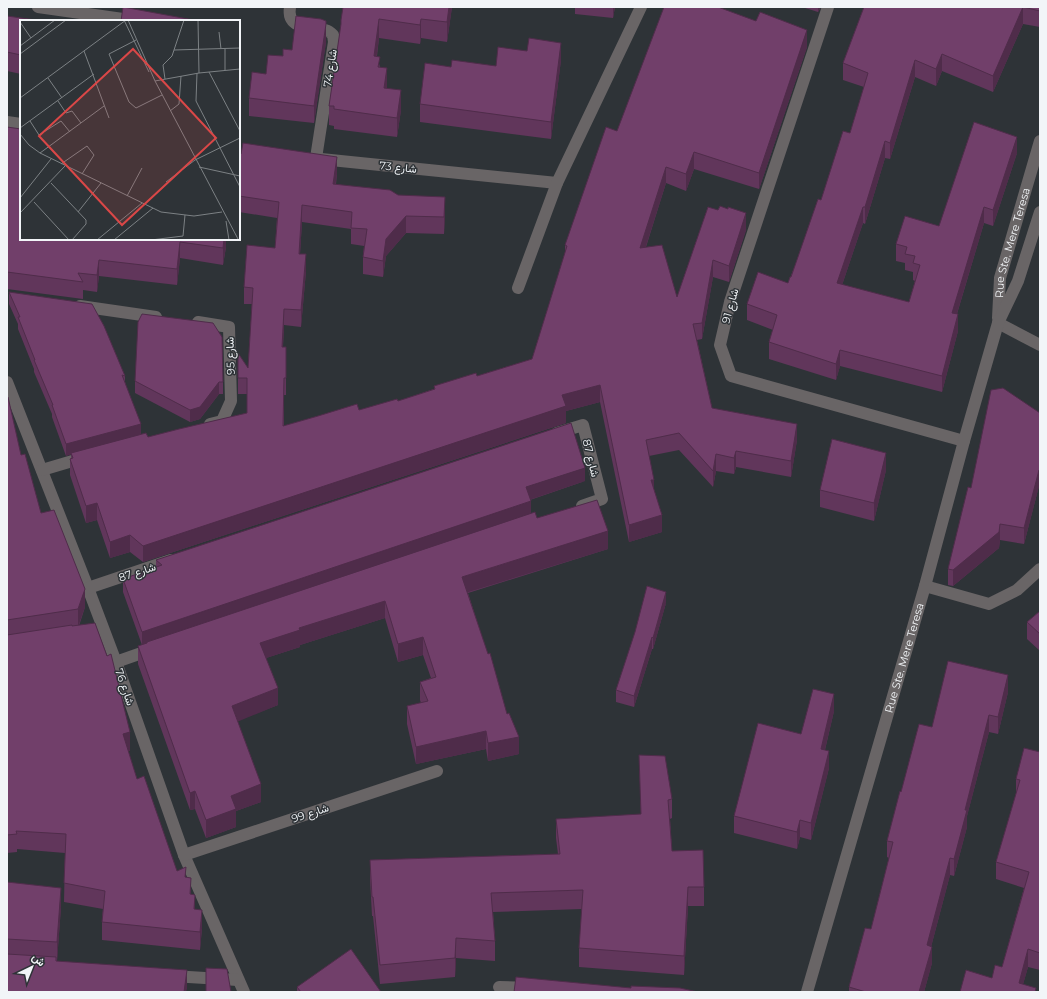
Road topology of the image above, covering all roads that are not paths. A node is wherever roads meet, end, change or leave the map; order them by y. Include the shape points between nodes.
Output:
1 (38, 7) edge
2 (290, 7) edge
3 (641, 7) edge
4 (828, 7) edge
5 (130, 20) edge
6 (7, 122) edge
7 (20, 124) edge
8 (1040, 141) edge
9 (312, 158) joint
10 (557, 183) junction
11 (1040, 212) edge
12 (518, 288) dead end
13 (70, 305) edge
14 (166, 318) edge
15 (189, 321) edge
16 (998, 323) junction
17 (1040, 345) edge
18 (7, 382) edge
19 (200, 427) edge
20 (546, 437) edge
21 (964, 441) junction
22 (94, 455) edge
23 (42, 470) junction
24 (572, 509) edge
25 (185, 555) edge
26 (1040, 569) edge
27 (925, 586) junction
28 (88, 588) junction
29 (161, 647) edge
30 (116, 662) junction
31 (436, 771) dead end
32 (184, 855) junction
33 (159, 975) edge
34 (238, 980) junction
35 (499, 986) dead end
36 (539, 989) edge
37 (244, 992) edge
38 (807, 992) edge

1 - 5 street
2 - 9 street, شارع 74 via 289,14 293,22 328,31 333,35 334,42
3 - 10 street
4 - 21 street, شارع 91 via 730,302 720,345 731,376
6 - 7 street
8 - 16 street, Rue Ste. Mere Teresa via 1000,278
9 - 10 street, شارع 73
10 - 12 street
11 - 16 street, Rue Ste. Mere Teresa via 1018,281
13 - 14 street
15 - 19 street, شارع 95 via 229,326 232,401 222,421
16 - 17 street
16 - 21 street, Rue Ste. Mere Teresa
18 - 23 street, شارع 76
20 - 24 street, شارع 87 via 583,425 602,499
21 - 27 street, Rue Ste. Mere Teresa
22 - 23 street
23 - 28 street, شارع 76
25 - 28 street, شارع 87
26 - 27 street via 1017,590 990,604
27 - 38 street, Rue Ste. Mere Teresa
28 - 30 street, شارع 76 via 100,631
29 - 30 street
30 - 32 street, شارع 76
31 - 32 street, شارع 99
32 - 34 street, شارع 76
33 - 34 street
34 - 37 street, شارع 76
35 - 36 street

